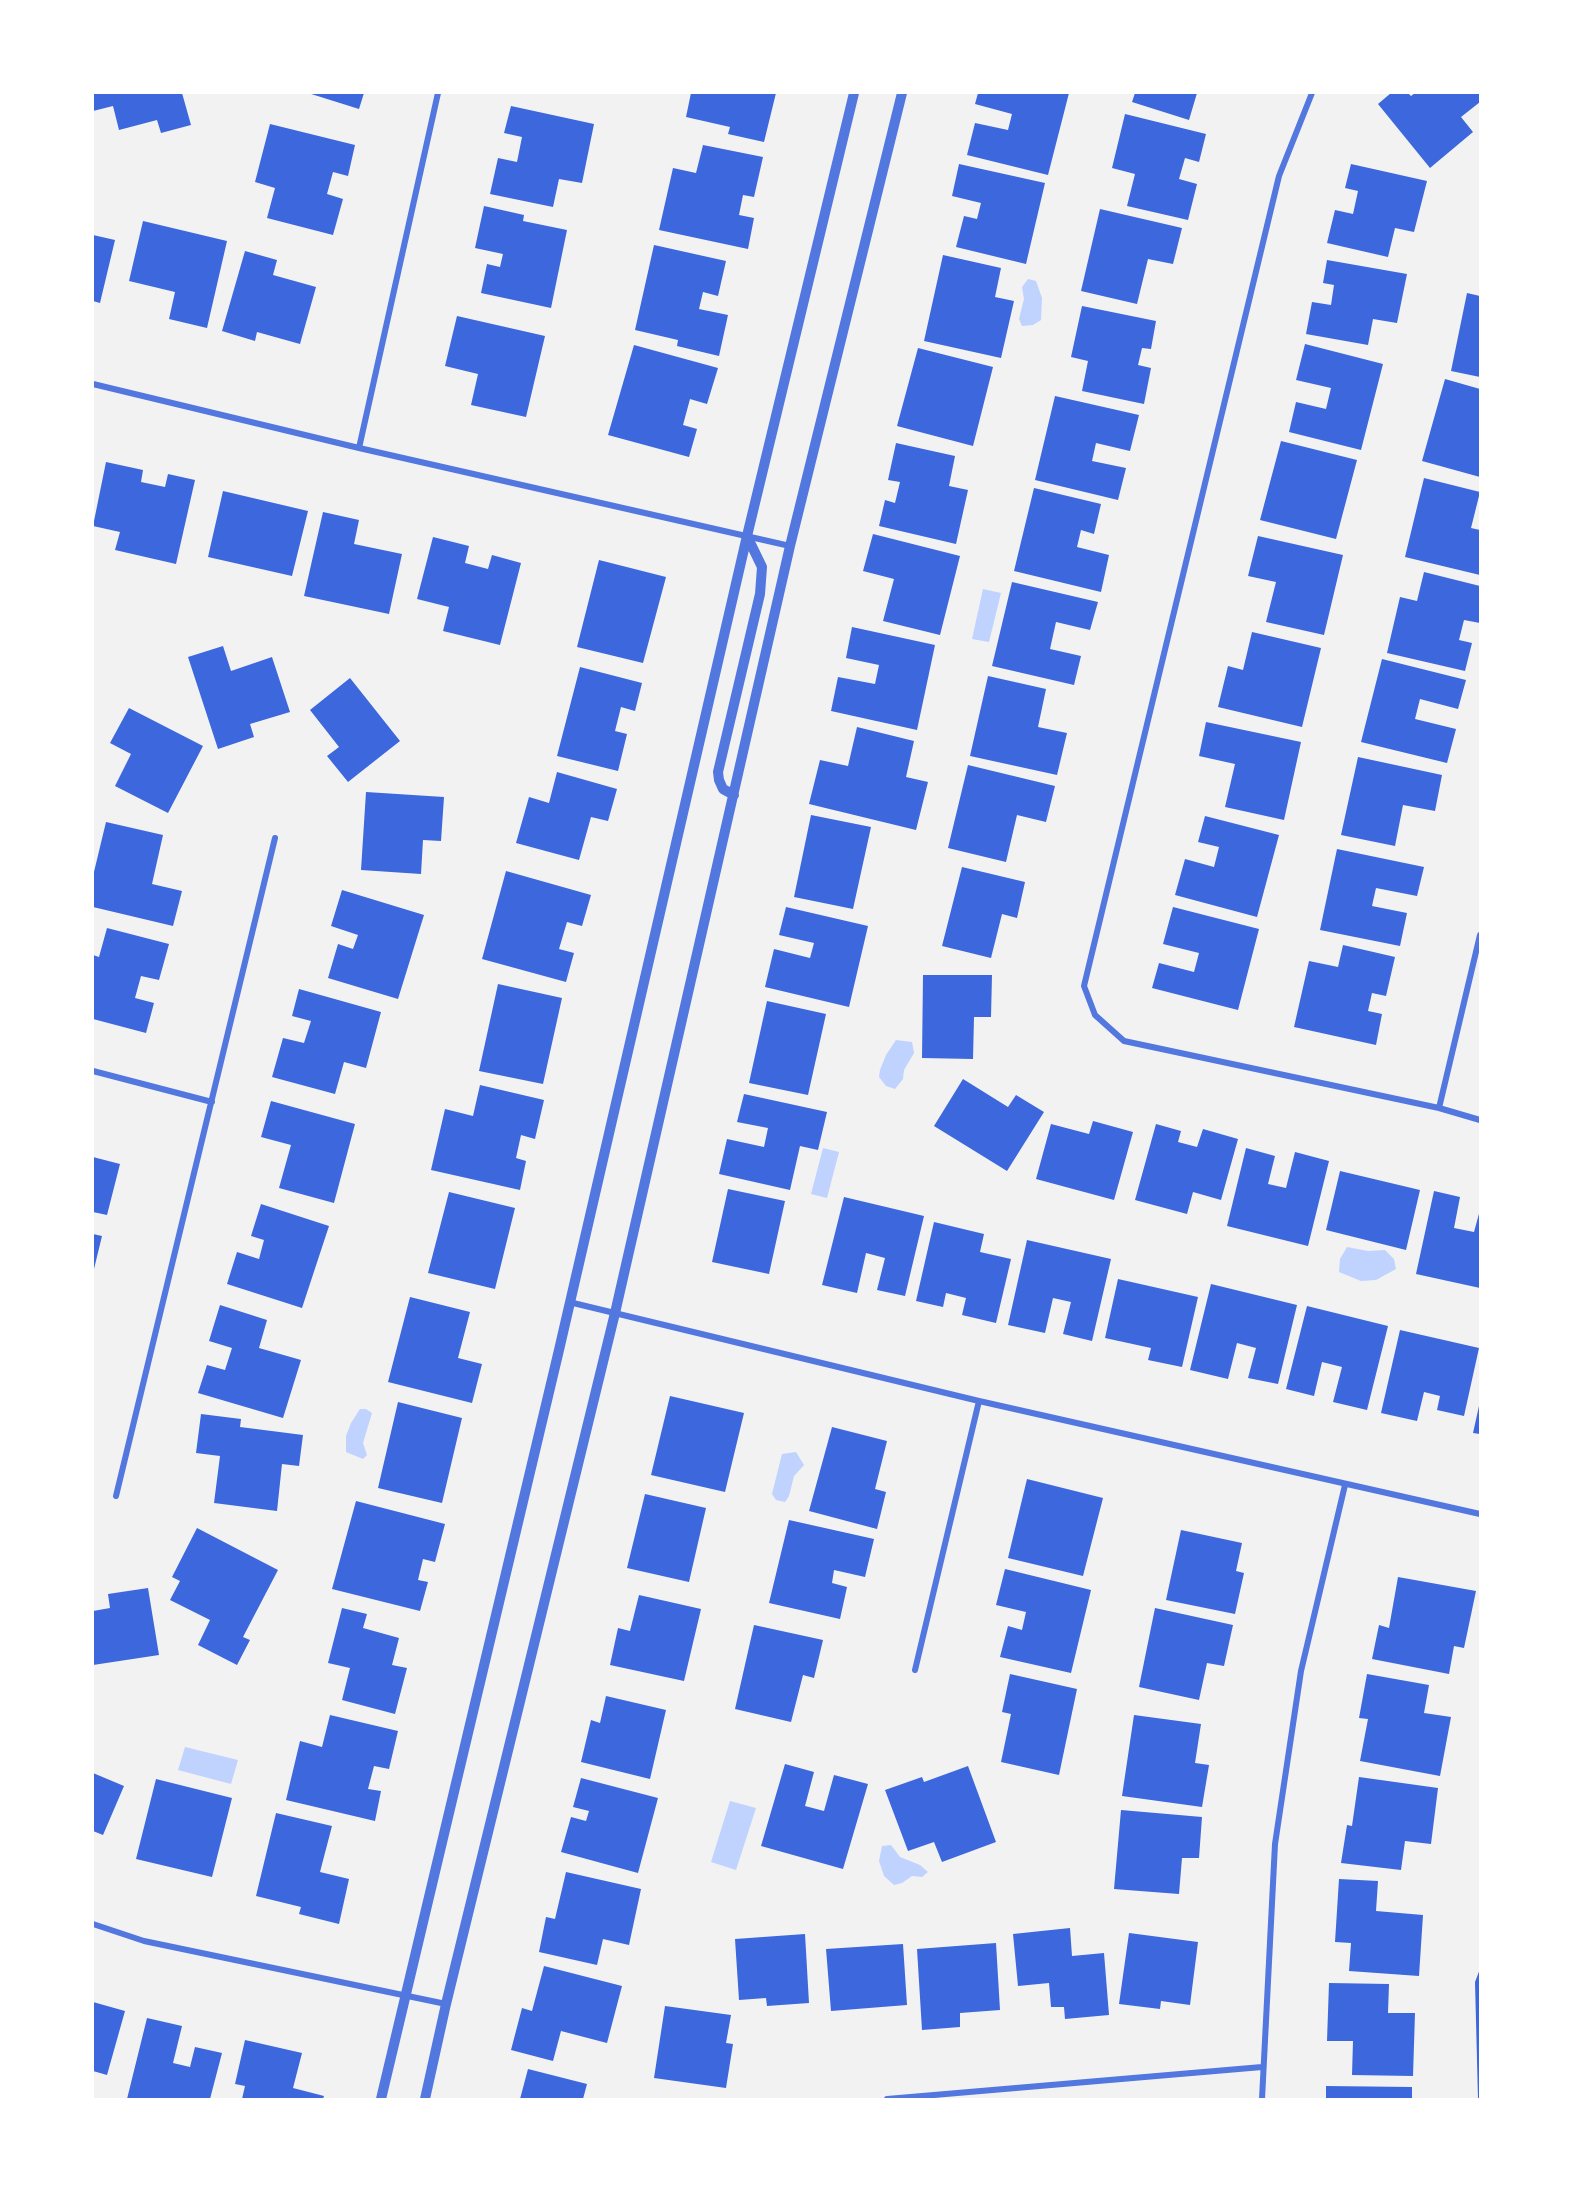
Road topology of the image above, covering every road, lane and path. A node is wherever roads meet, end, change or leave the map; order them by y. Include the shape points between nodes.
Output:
1 (438, 93) edge
2 (854, 93) edge
3 (902, 93) edge
4 (1312, 93) edge
5 (93, 384) edge
6 (359, 448) junction
7 (747, 536) junction
8 (790, 546) junction
9 (734, 795) junction
10 (275, 838) dead end
11 (1480, 935) edge
12 (93, 1071) edge
13 (212, 1102) junction
14 (1439, 1108) junction
15 (1480, 1120) edge
16 (569, 1302) junction
17 (615, 1313) junction
18 (979, 1401) junction
19 (1345, 1485) junction
20 (116, 1496) dead end
21 (1480, 1514) edge
22 (915, 1670) dead end
23 (93, 1923) edge
24 (404, 1996) junction
25 (446, 2004) junction
26 (1262, 2067) junction
27 (381, 2099) edge
28 (425, 2099) edge
29 (886, 2099) edge
30 (1262, 2099) edge

1 - 6 street
2 - 7 street
3 - 8 street
4 - 14 street via 1279,177 1084,986 1095,1016 1124,1041
5 - 6 street
6 - 7 street
7 - 8 street
7 - 9 street via 762,567 760,594 718,772 723,789
7 - 16 street
8 - 9 street
9 - 17 street
10 - 13 street
11 - 14 street
12 - 13 street
13 - 20 street
14 - 15 street
16 - 17 street
16 - 24 street
17 - 18 street
17 - 25 street
18 - 19 street
18 - 22 street
19 - 21 street
19 - 26 street via 1301,1671 1275,1844
23 - 24 street via 144,1941
24 - 25 street
24 - 27 street
25 - 28 street
26 - 29 street
26 - 30 street

